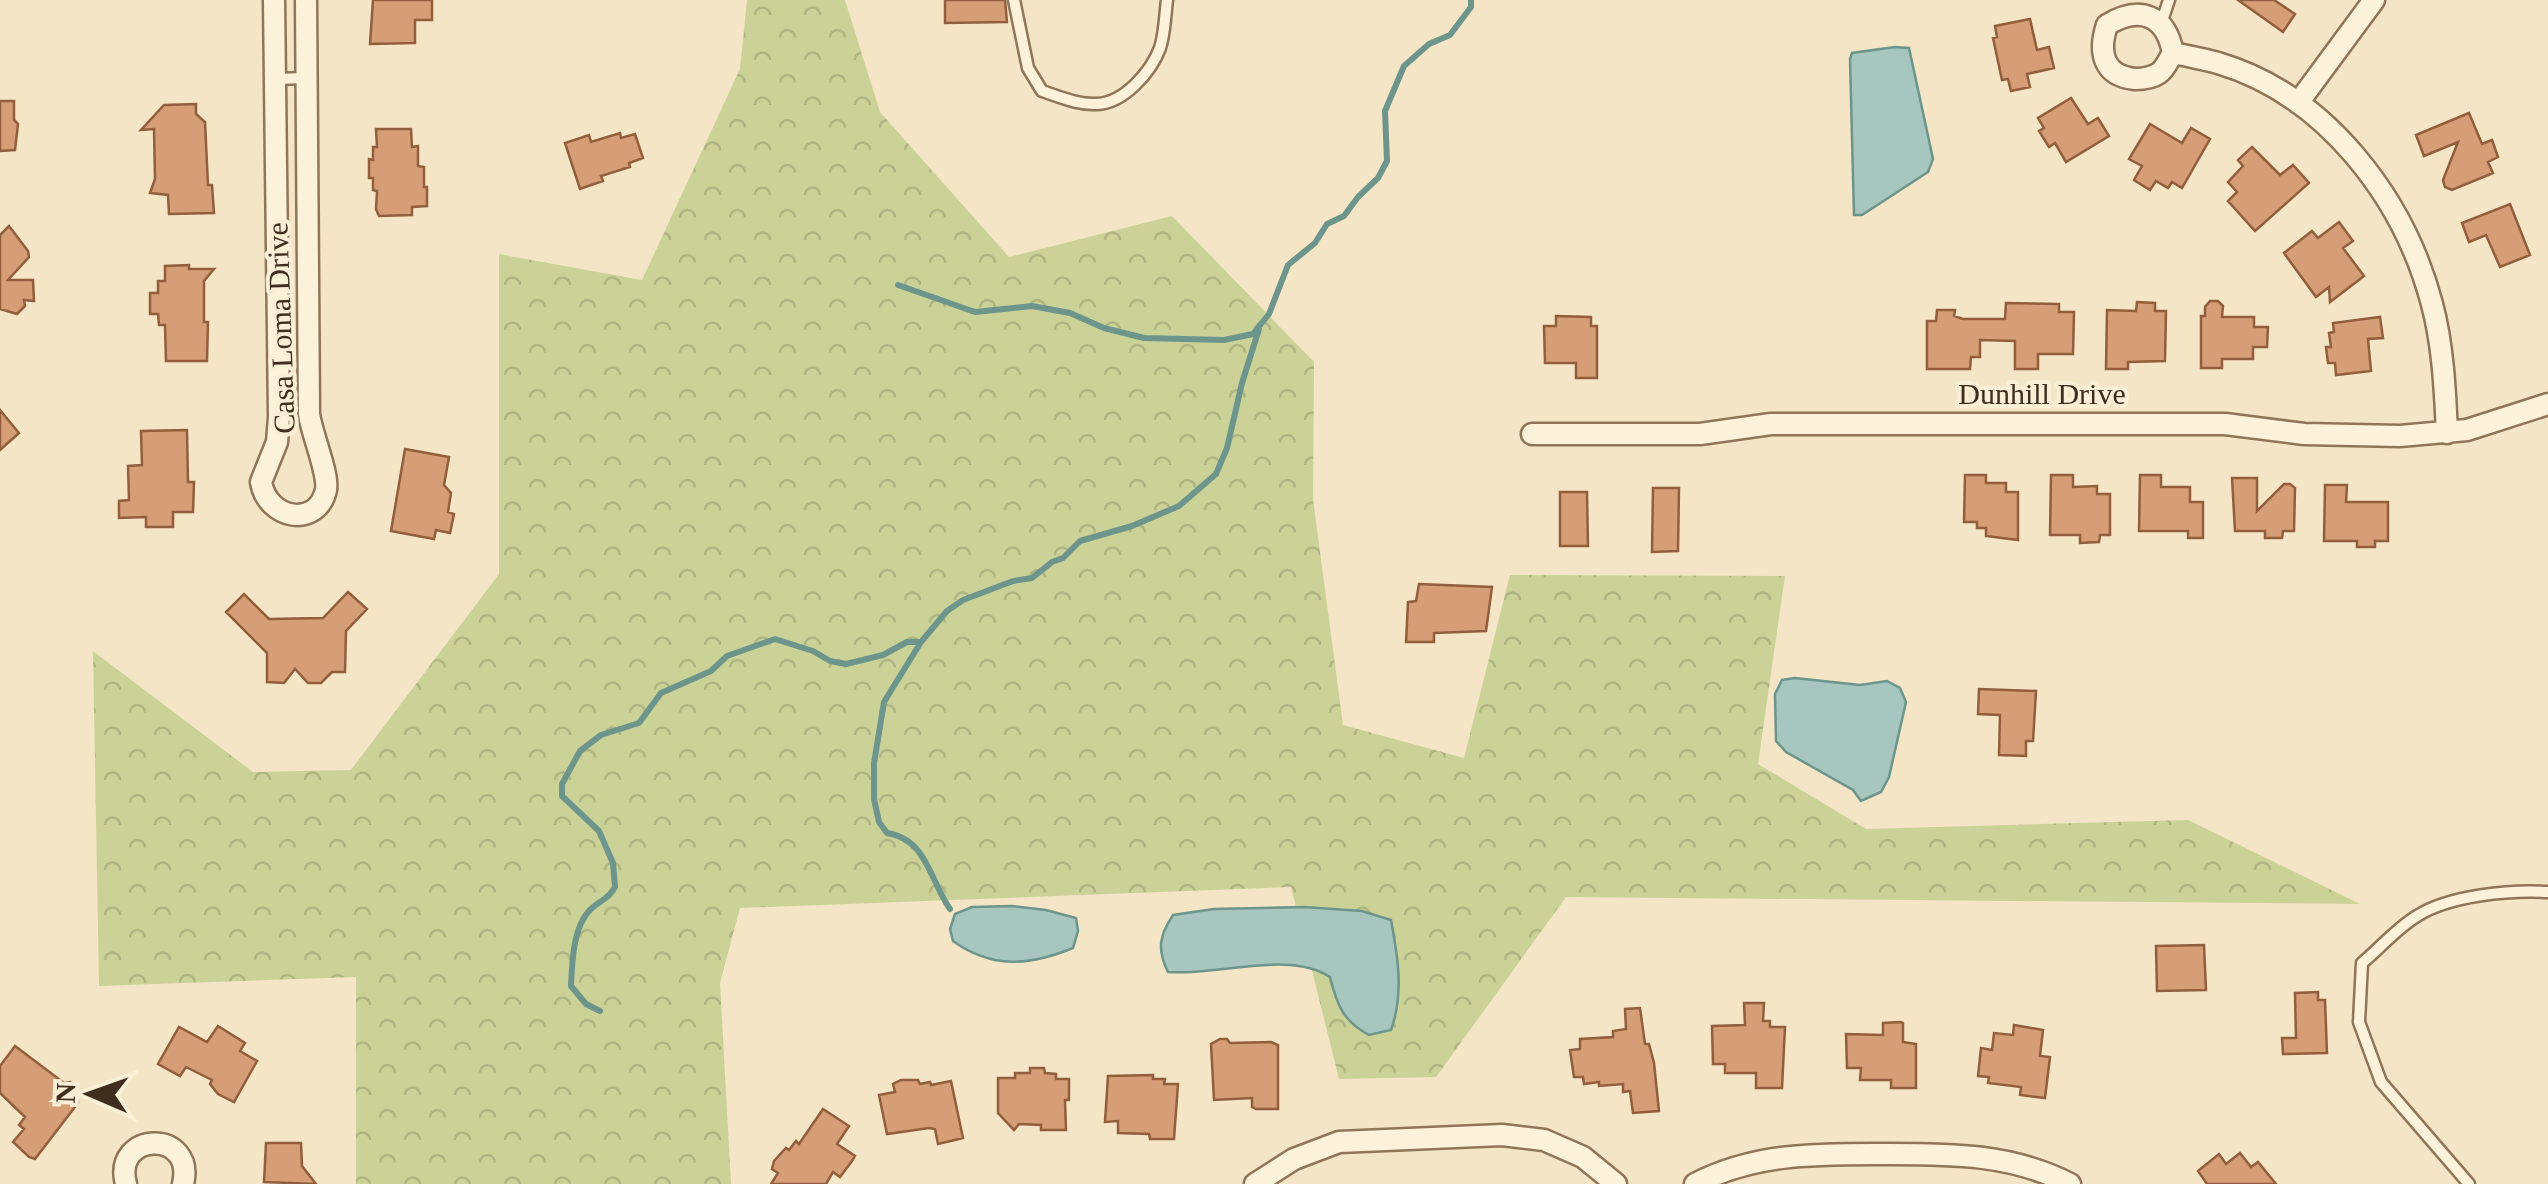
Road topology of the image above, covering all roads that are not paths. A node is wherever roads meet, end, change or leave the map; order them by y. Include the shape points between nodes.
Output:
1 (274, 0) edge
2 (306, 0) edge
3 (1014, 0) edge
4 (1167, 0) edge
5 (2168, 0) edge
6 (2372, 0) edge
7 (2161, 24) junction
8 (2173, 53) junction
9 (306, 78) junction
10 (275, 79) junction
11 (2298, 103) junction
12 (307, 232) junction
13 (277, 233) junction
14 (308, 385) junction
15 (278, 386) junction
16 (2548, 404) edge
17 (2447, 433) junction
18 (1532, 434) dead end
19 (2548, 892) edge
20 (126, 1184) edge
21 (183, 1184) edge
22 (1254, 1184) edge
23 (1616, 1184) edge
24 (1695, 1184) edge
25 (2070, 1184) edge
26 (2469, 1184) edge

1 - 10 street, Casa Loma Drive
2 - 9 street, Casa Loma Drive
3 - 4 lane via 1028,68 1042,91 1101,104 1147,72 1160,47
5 - 7 lane
6 - 11 street
7 - 8 street
7 - 8 street via 2139,15 2107,26 2102,52 2108,68 2146,79 2161,72
8 - 11 street via 2241,72
9 - 10 lane
9 - 12 street, Casa Loma Drive
10 - 13 street, Casa Loma Drive
11 - 17 street via 2358,156 2408,241 2437,326
12 - 13 lane
12 - 14 street, Casa Loma Drive
13 - 15 street, Casa Loma Drive
14 - 15 lane
14 - 15 street, Casa Loma Drive via 312,439 327,488 316,507 296,516 268,503 261,482 277,442
16 - 17 street, Dunhill Drive
17 - 18 street, Dunhill Drive via 2347,436 2225,424 1790,424 1700,434
19 - 26 lane via 2511,890 2433,908 2362,963 2360,1022 2381,1082
20 - 21 street via 128,1158 152,1142 179,1154
22 - 23 street via 1339,1142 1502,1134 1570,1151
24 - 25 street via 1779,1156 1887,1154 1986,1157

